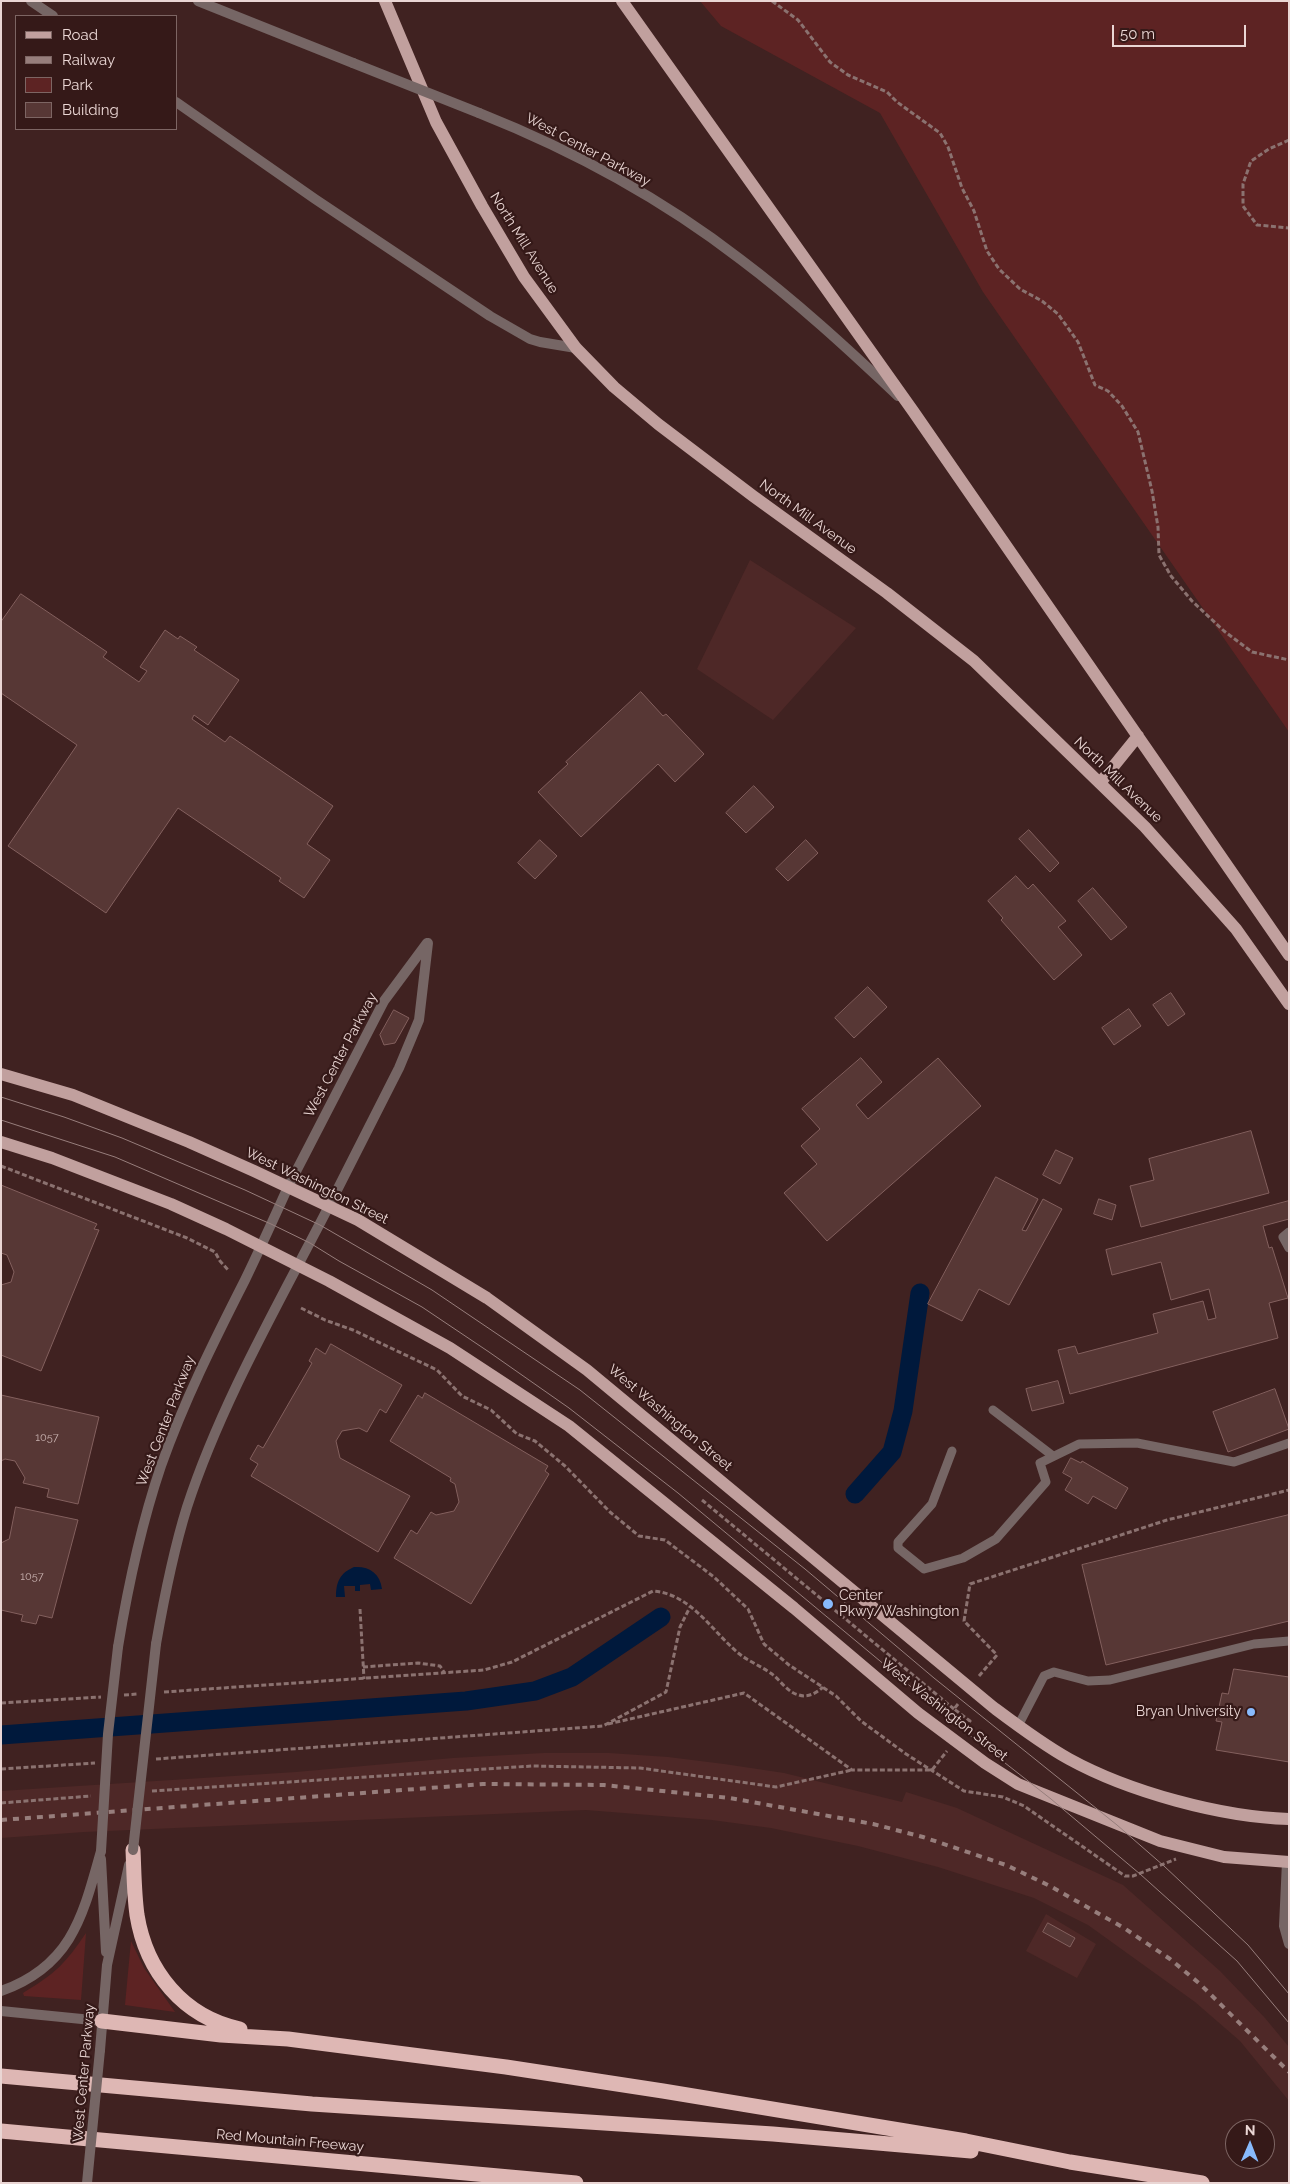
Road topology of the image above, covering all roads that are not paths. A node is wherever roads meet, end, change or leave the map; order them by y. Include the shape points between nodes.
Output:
1 (31, 1) edge
2 (198, 1) edge
3 (385, 1) edge
4 (622, 1) edge
5 (52, 15) edge
6 (178, 103) edge
7 (576, 348) junction
8 (913, 410) junction
9 (1138, 736) junction
10 (1100, 783) junction
11 (1289, 955) edge
12 (1289, 1004) edge
13 (1, 1074) edge
14 (1, 1142) edge
15 (288, 1187) junction
16 (329, 1206) junction
17 (1289, 1232) edge
18 (261, 1246) junction
19 (1289, 1248) edge
20 (299, 1265) junction
21 (993, 1410) dead end
22 (1289, 1443) edge
23 (952, 1450) dead end
24 (1053, 1456) junction
25 (1289, 1641) edge
26 (1018, 1726) junction
27 (1289, 1819) edge
28 (133, 1850) junction
29 (101, 1851) junction
30 (1288, 1862) edge
31 (1289, 1944) edge
32 (107, 1965) junction
33 (1, 1991) edge
34 (1, 2012) edge
35 (102, 2021) junction
36 (288, 2039) junction
37 (1, 2076) edge
38 (1, 2131) edge
39 (1070, 2162) junction
40 (87, 2183) edge
41 (576, 2183) edge
42 (1202, 2183) edge

1 - 5 street
2 - 8 street, West Center Parkway, bridge via 533,135 638,190 704,233 788,297
3 - 7 main road, North Mill Avenue via 436,122 482,206 524,277
4 - 8 main road
6 - 7 street via 490,316 530,339
7 - 10 main road, North Mill Avenue via 658,424 974,661
8 - 9 main road
9 - 10 main road
9 - 11 main road
10 - 12 main road, North Mill Avenue via 1145,827 1236,929
13 - 15 main road, West Washington Street via 73,1095
14 - 18 main road, West Washington Street via 171,1204
15 - 16 main road, West Washington Street
15 - 16 street, West Center Parkway via 384,1001 428,943 420,1020
15 - 18 street, West Center Parkway
16 - 20 street, West Center Parkway
16 - 26 main road, West Washington Street via 487,1298 587,1370
17 - 19 lane via 1283,1237
18 - 20 main road, West Washington Street
18 - 29 street, West Center Parkway, bridge via 200,1369 161,1467 131,1576 118,1647 108,1734
20 - 28 street, West Center Parkway, bridge via 230,1403 187,1507 156,1644
20 - 30 main road, West Washington Street via 450,1348 569,1426 918,1713 984,1763 1018,1784 1160,1841 1224,1857
21 - 24 lane
22 - 24 lane via 1234,1462 1137,1443 1079,1444
23 - 24 lane via 932,1504 898,1542 898,1548 924,1570 963,1558 996,1539 1046,1482 1040,1462
25 - 26 lane via 1254,1644 1110,1680 1088,1681 1054,1672 1044,1676
26 - 27 main road, West Washington Street via 1069,1759 1136,1787 1188,1803 1246,1815
28 - 32 street, West Center Parkway
28 - 36 highway via 135,1899 141,1931 152,1962 171,1990 198,2014 223,2025
29 - 32 street, West Center Parkway
29 - 33 street via 81,1918 66,1944 34,1975
30 - 31 street via 1284,1926
32 - 35 street, West Center Parkway
34 - 35 street
35 - 36 highway
35 - 40 street, West Center Parkway, bridge
36 - 39 highway via 663,2090 966,2141
37 - 39 highway via 321,2104 878,2142
38 - 41 highway, Red Mountain Freeway
39 - 42 highway

